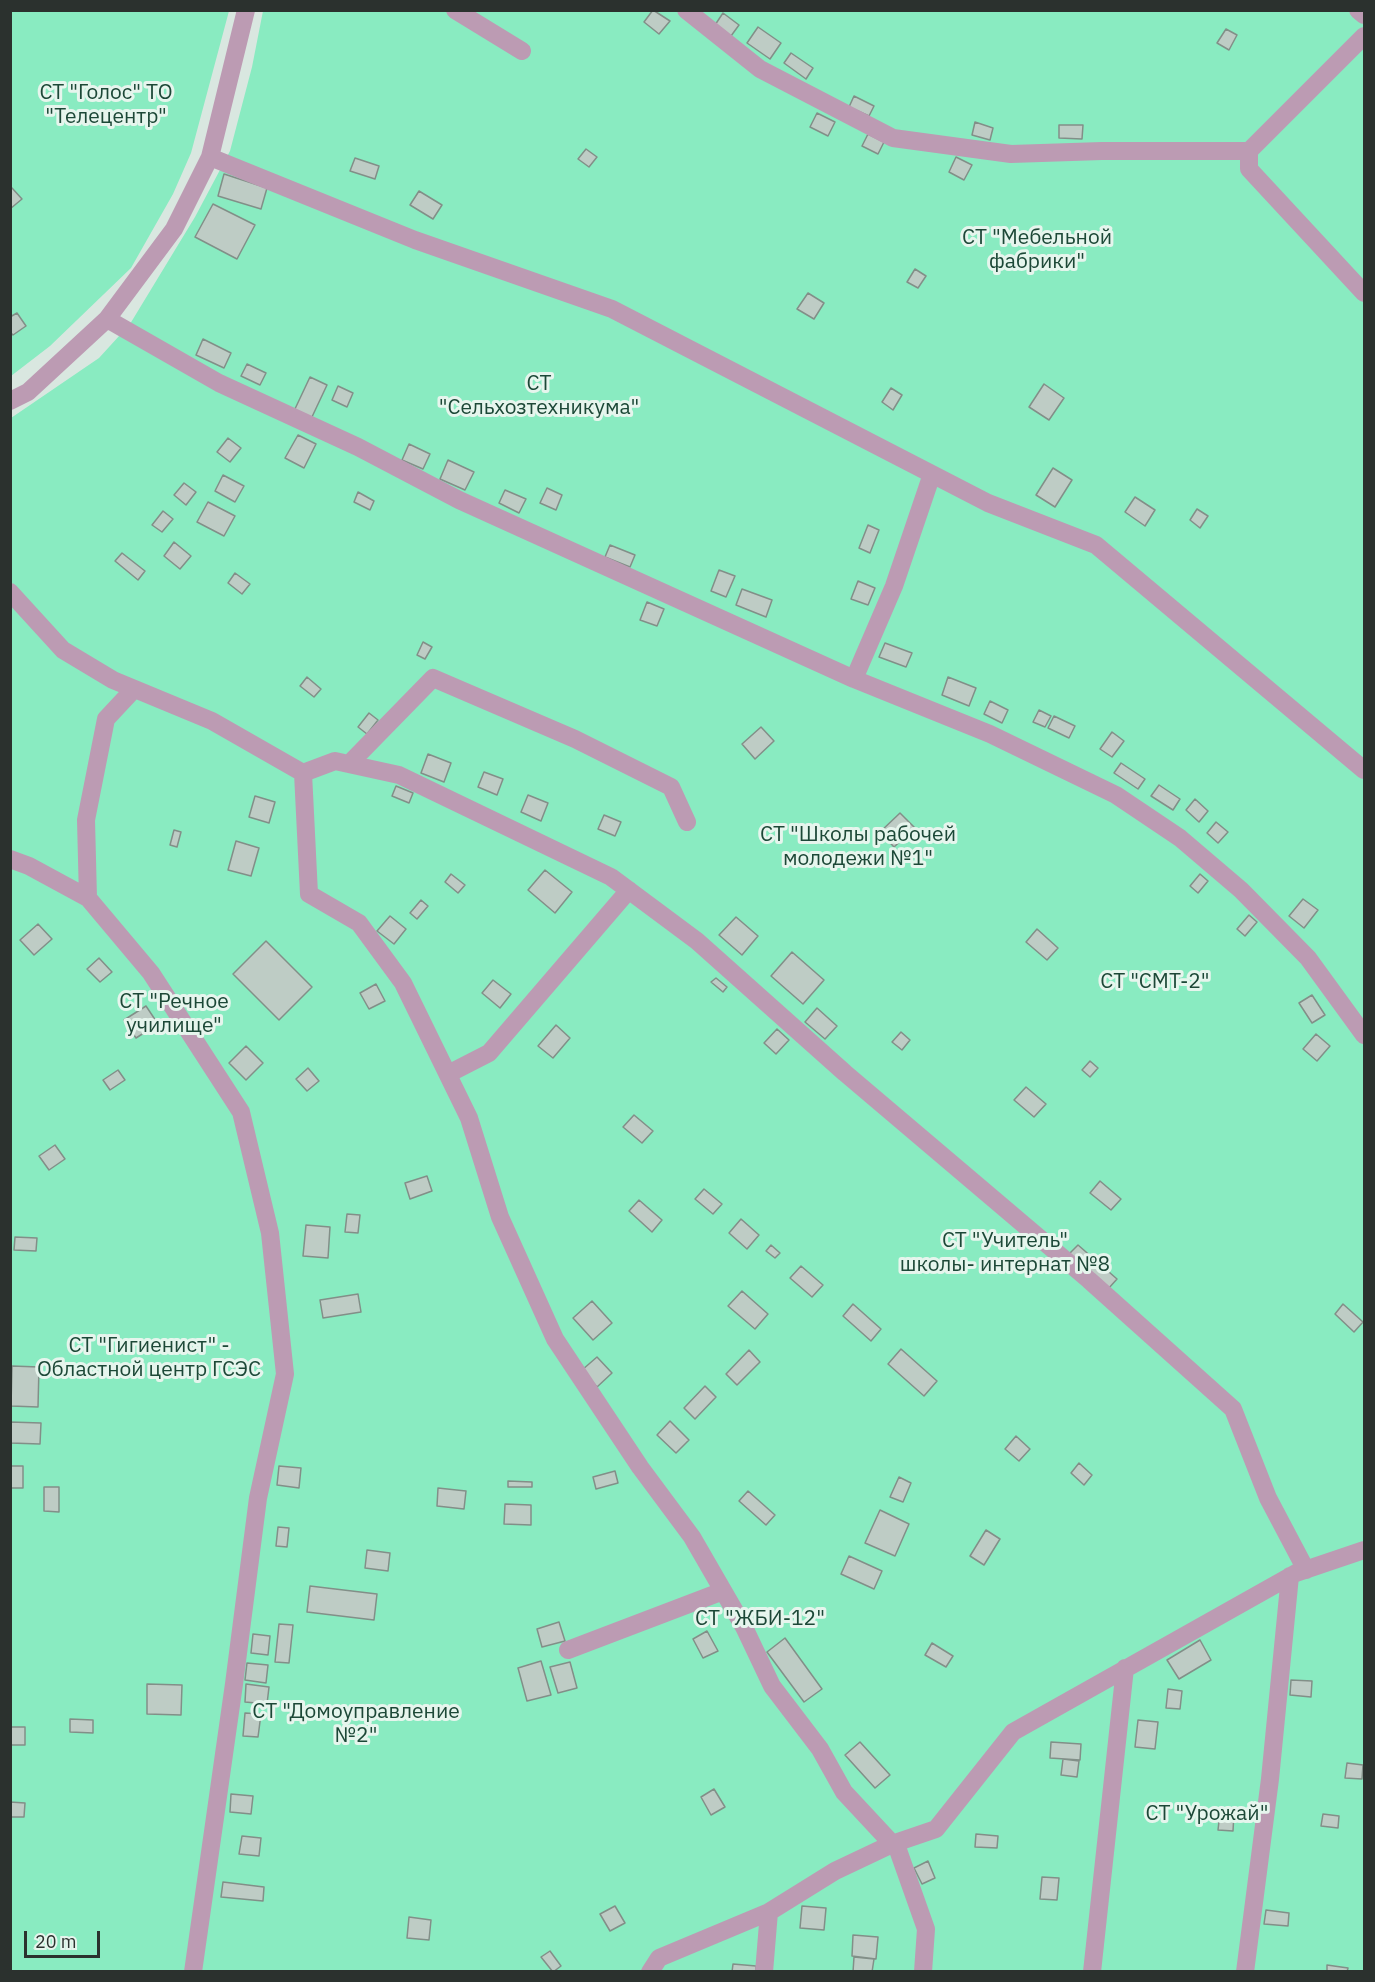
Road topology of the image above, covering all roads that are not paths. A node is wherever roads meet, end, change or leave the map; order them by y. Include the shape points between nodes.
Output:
1 (246, 10) edge
2 (455, 10) edge
3 (686, 10) edge
4 (1358, 10) edge
5 (1365, 15) edge
6 (1365, 36) edge
7 (522, 51) dead end
8 (1249, 151) junction
9 (210, 157) junction
10 (1365, 292) edge
11 (107, 319) junction
12 (10, 401) edge
13 (932, 474) junction
14 (10, 592) edge
15 (854, 679) junction
16 (134, 689) junction
17 (349, 764) junction
18 (1365, 770) edge
19 (303, 773) junction
20 (687, 822) dead end
21 (10, 859) edge
22 (629, 890) junction
23 (88, 898) junction
24 (1365, 1035) edge
25 (448, 1074) junction
26 (1365, 1550) edge
27 (1298, 1573) junction
28 (723, 1591) junction
29 (568, 1650) dead end
30 (1125, 1668) junction
31 (892, 1844) junction
32 (769, 1912) junction
33 (193, 1971) edge
34 (650, 1971) edge
35 (764, 1971) edge
36 (923, 1971) edge
37 (1092, 1971) edge
38 (1245, 1971) edge

1 - 9 street
2 - 7 street
3 - 8 street via 760,69 893,138 1011,154
4 - 5 street
6 - 8 street
8 - 10 street via 1249,169
9 - 11 street via 174,229
9 - 13 street via 416,240 612,309
11 - 12 street via 28,392
11 - 15 street via 219,383 358,447 459,500
13 - 15 street via 894,586
13 - 18 street via 987,503 1096,545
14 - 16 street via 63,650
15 - 24 street via 990,734 1074,774 1116,795 1180,838 1241,890 1308,958
16 - 19 street via 212,721
16 - 23 street via 106,719 86,820
17 - 19 street via 335,761
17 - 20 street via 433,678 575,739 671,787
17 - 22 street via 399,775 611,877
19 - 25 street via 309,894 359,923 403,983
21 - 23 street
22 - 25 street via 489,1053
22 - 27 street via 697,941 1233,1409
23 - 33 street via 151,973 241,1112 270,1233 285,1374 258,1498
25 - 28 street via 469,1118 500,1217 555,1339 639,1467 692,1537
26 - 27 street
27 - 30 street
27 - 38 street
28 - 29 street
28 - 31 street via 772,1686 820,1749 844,1792
30 - 31 street via 1013,1732 936,1829
30 - 37 street
31 - 32 street via 835,1870
31 - 36 street via 898,1850 926,1929
32 - 34 street via 658,1958
32 - 35 street

